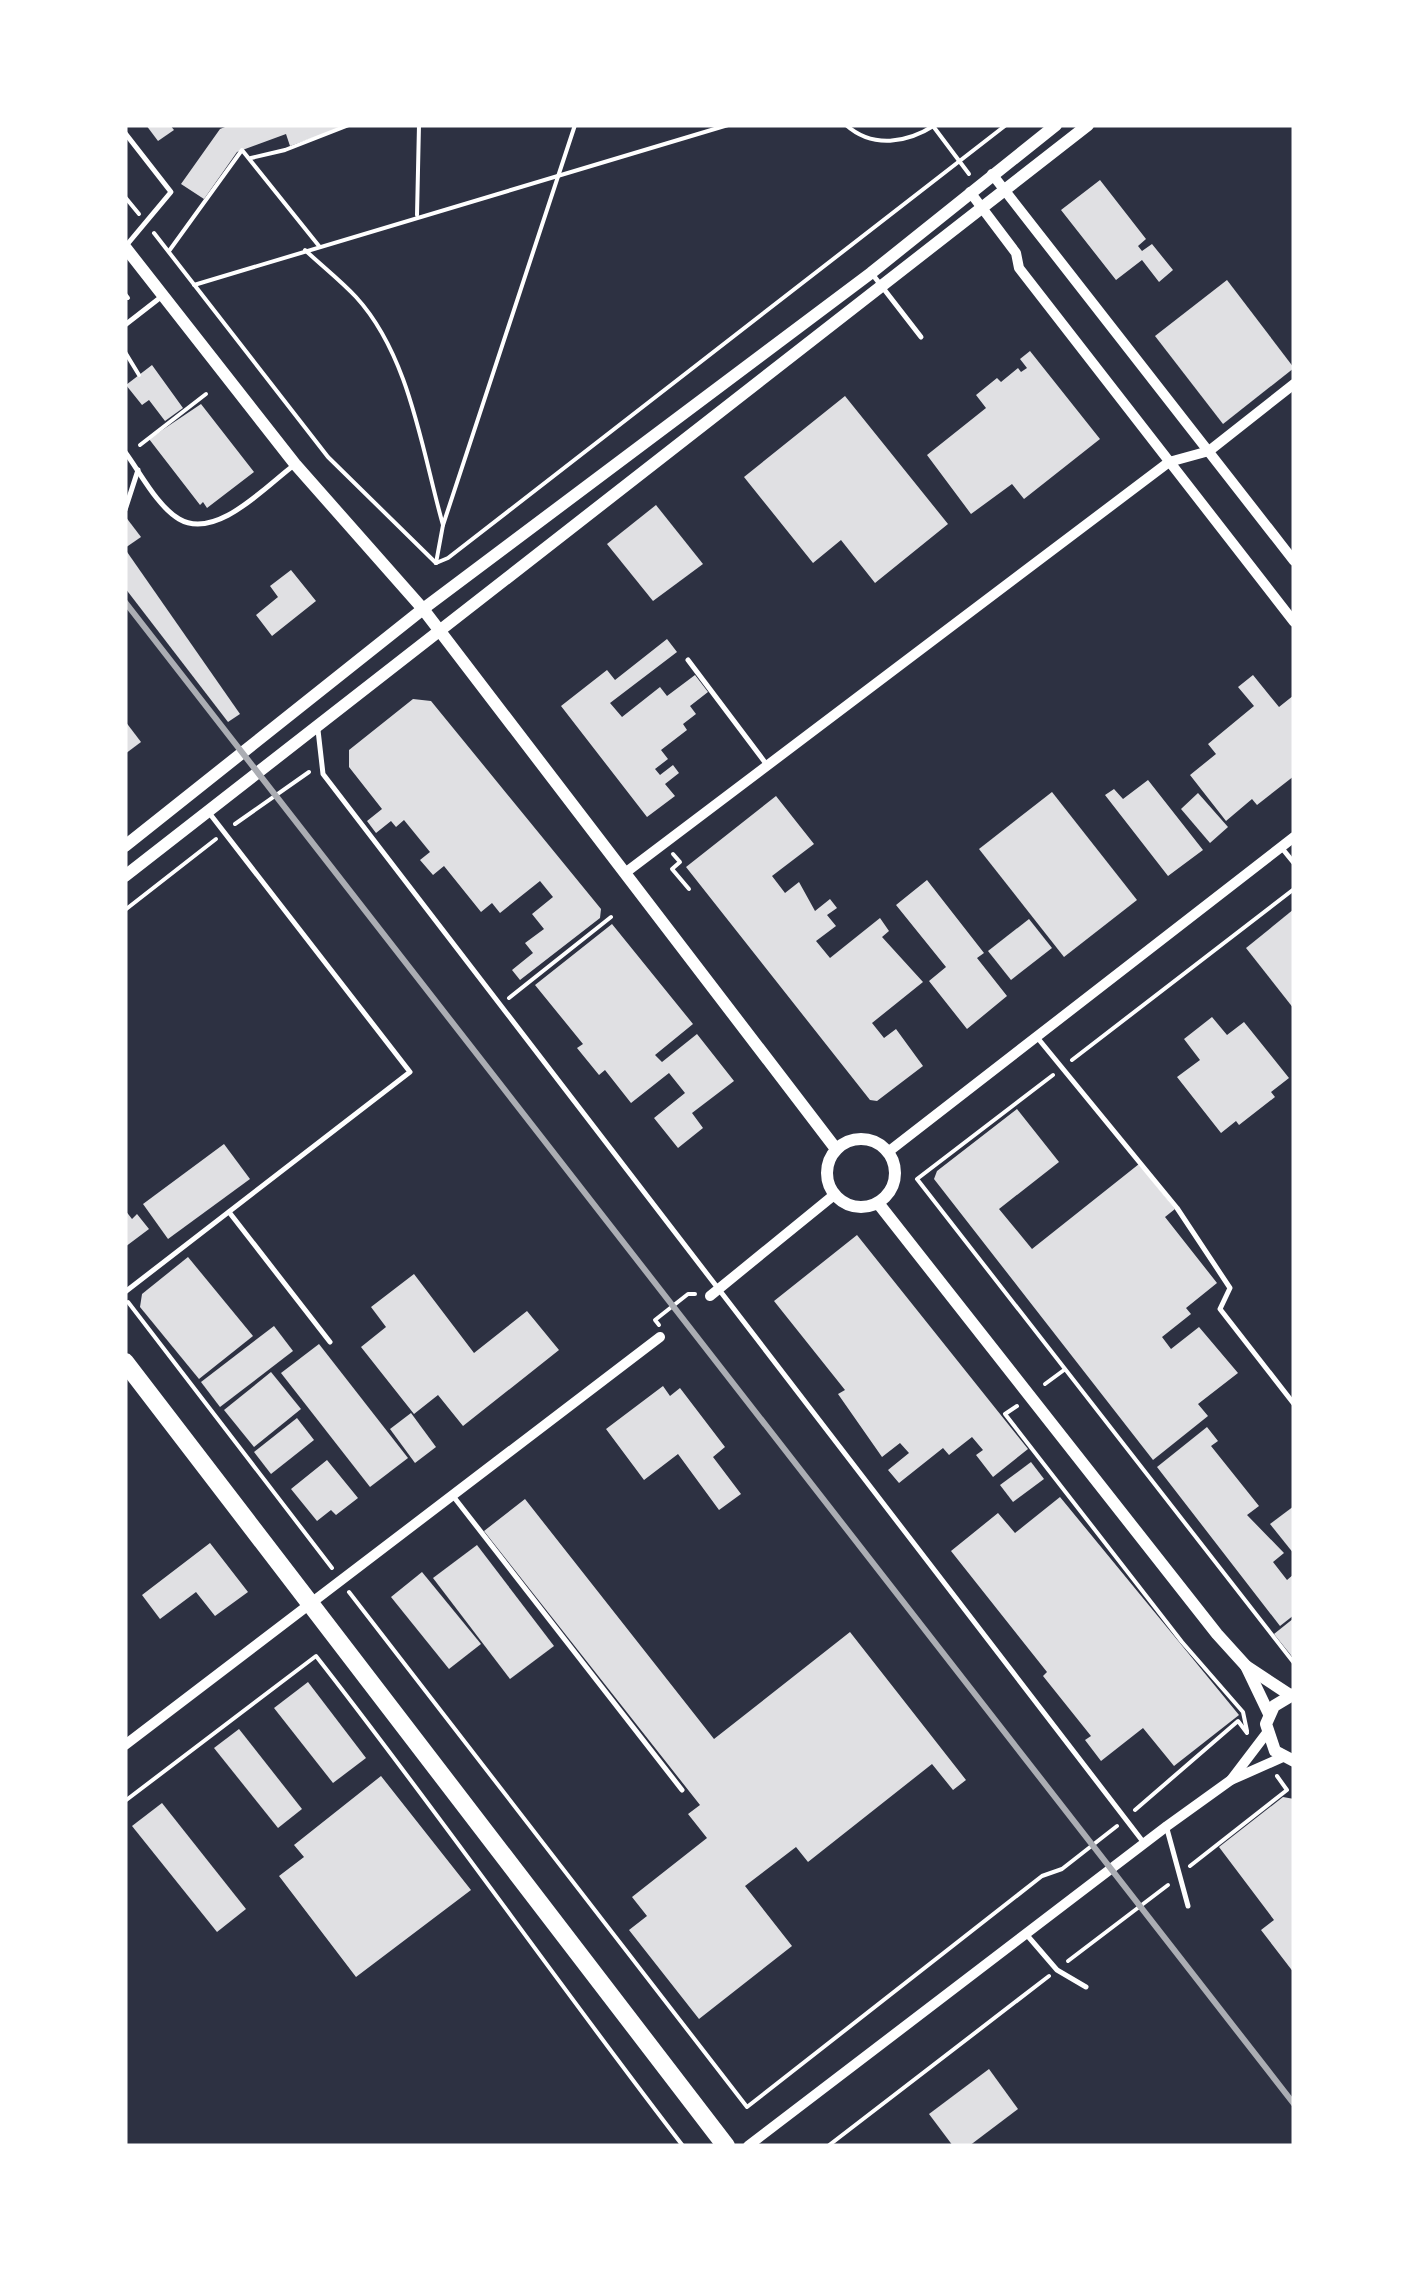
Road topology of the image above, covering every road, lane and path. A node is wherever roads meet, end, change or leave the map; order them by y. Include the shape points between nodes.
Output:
1 (349, 125) edge
2 (419, 125) edge
3 (574, 125) edge
4 (728, 125) edge
5 (846, 125) edge
6 (933, 125) edge
7 (1006, 125) edge
8 (1056, 125) edge
9 (1088, 125) edge
10 (125, 133) edge
11 (249, 158) junction
12 (960, 161) junction
13 (992, 174) junction
14 (558, 178) junction
15 (974, 189) junction
16 (1004, 190) junction
17 (125, 196) edge
18 (981, 208) junction
19 (417, 218) junction
20 (146, 223) junction
21 (319, 246) junction
22 (125, 247) edge
23 (305, 250) junction
24 (169, 251) junction
25 (871, 272) junction
26 (194, 284) junction
27 (881, 286) junction
28 (163, 295) junction
29 (125, 324) edge
30 (921, 338) dead end
31 (125, 352) edge
32 (139, 375) dead end
33 (1294, 384) edge
34 (206, 394) dead end
35 (140, 445) dead end
36 (1208, 451) junction
37 (125, 452) edge
38 (1168, 462) junction
39 (295, 464) junction
40 (138, 470) junction
41 (125, 510) edge
42 (443, 525) junction
43 (1294, 561) edge
44 (436, 564) junction
45 (423, 608) junction
46 (1294, 622) edge
47 (439, 630) junction
48 (688, 660) dead end
49 (318, 726) junction
50 (767, 765) junction
51 (208, 812) junction
52 (1294, 837) edge
53 (125, 846) edge
54 (1281, 847) junction
55 (673, 854) dead end
56 (1294, 863) edge
57 (625, 873) junction
58 (125, 876) edge
59 (689, 889) dead end
60 (1294, 889) edge
61 (611, 917) dead end
62 (502, 1004) junction
63 (1036, 1036) junction
64 (1061, 1068) junction
65 (836, 1150) junction
66 (888, 1152) junction
67 (834, 1195) junction
68 (878, 1203) junction
69 (229, 1212) junction
70 (714, 1292) junction
71 (125, 1295) edge
72 (660, 1337) joint
73 (330, 1342) dead end
74 (125, 1362) edge
75 (1064, 1370) junction
76 (1044, 1384) dead end
77 (1294, 1404) edge
78 (1017, 1406) dead end
79 (1005, 1414) dead end
80 (452, 1496) junction
81 (340, 1579) junction
82 (311, 1602) junction
83 (1294, 1663) edge
84 (1246, 1666) junction
85 (1292, 1695) edge
86 (1268, 1714) junction
87 (1247, 1733) dead end
88 (1266, 1734) junction
89 (125, 1746) edge
90 (1289, 1759) edge
91 (1231, 1780) junction
92 (682, 1790) dead end
93 (125, 1801) edge
94 (1125, 1819) junction
95 (1166, 1826) junction
96 (1144, 1843) junction
97 (1188, 1906) dead end
98 (1026, 1934) junction
99 (1086, 1987) dead end
100 (683, 2146) edge
101 (726, 2146) edge
102 (748, 2146) edge

1 - 11 path
2 - 19 path
3 - 14 path
4 - 14 path
5 - 6 path via 874,140 897,142
6 - 12 path
7 - 12 path
8 - 13 street
9 - 16 street
10 - 20 lane via 171,192
11 - 21 path
11 - 24 path via 242,150
12 - 15 path
12 - 44 path
13 - 15 street
13 - 16 street
14 - 19 path
14 - 42 path
15 - 18 street
15 - 25 street
16 - 18 street
16 - 36 street
17 - 20 path
18 - 27 street
18 - 38 street
19 - 21 path
20 - 22 lane
20 - 24 path
21 - 23 path
22 - 28 street
23 - 26 path
23 - 42 path via 358,299 386,343
24 - 26 path
25 - 27 lane
25 - 45 street
26 - 44 path via 328,457
27 - 30 lane
27 - 47 street
28 - 29 lane
28 - 39 street
31 - 32 path
33 - 36 street
34 - 35 path
36 - 38 street
36 - 43 street
37 - 40 lane
38 - 46 street
38 - 50 street
39 - 40 lane via 230,513 204,524 178,518
39 - 45 street
40 - 41 lane
42 - 44 path
45 - 47 street
45 - 53 street
47 - 49 street
47 - 57 street
48 - 50 lane
49 - 51 street
49 - 62 lane via 323,774
50 - 57 street
51 - 58 street
51 - 69 lane via 410,1072
52 - 54 street
54 - 56 lane
54 - 63 street
55 - 59 path via 680,862 672,868
57 - 65 street
60 - 64 path
61 - 62 path
62 - 70 lane
63 - 64 lane
63 - 66 street
64 - 75 path via 918,1179
64 - 77 lane via 1177,1208 1230,1288 1220,1309
65 - 66 street via 862,1139
65 - 67 street via 827,1172
66 - 68 street via 893,1185
67 - 68 street via 850,1206
67 - 70 street
68 - 84 street
69 - 71 lane
69 - 73 lane
70 - 72 path via 688,1294 655,1320 665,1333
70 - 94 lane
71 - 81 path
72 - 80 street
74 - 82 highway
75 - 76 path
75 - 83 path
78 - 79 path
80 - 81 street
80 - 92 lane
81 - 82 street
81 - 94 path via 747,2106
82 - 89 street
82 - 101 highway
84 - 85 street
84 - 86 street
85 - 86 street
86 - 88 street
87 - 94 path via 1238,1722
88 - 90 street
88 - 91 street
90 - 91 street
91 - 95 street
93 - 100 path via 316,1656
94 - 96 lane
95 - 96 street
95 - 97 lane
96 - 98 street
98 - 99 lane via 1057,1970
98 - 102 street

